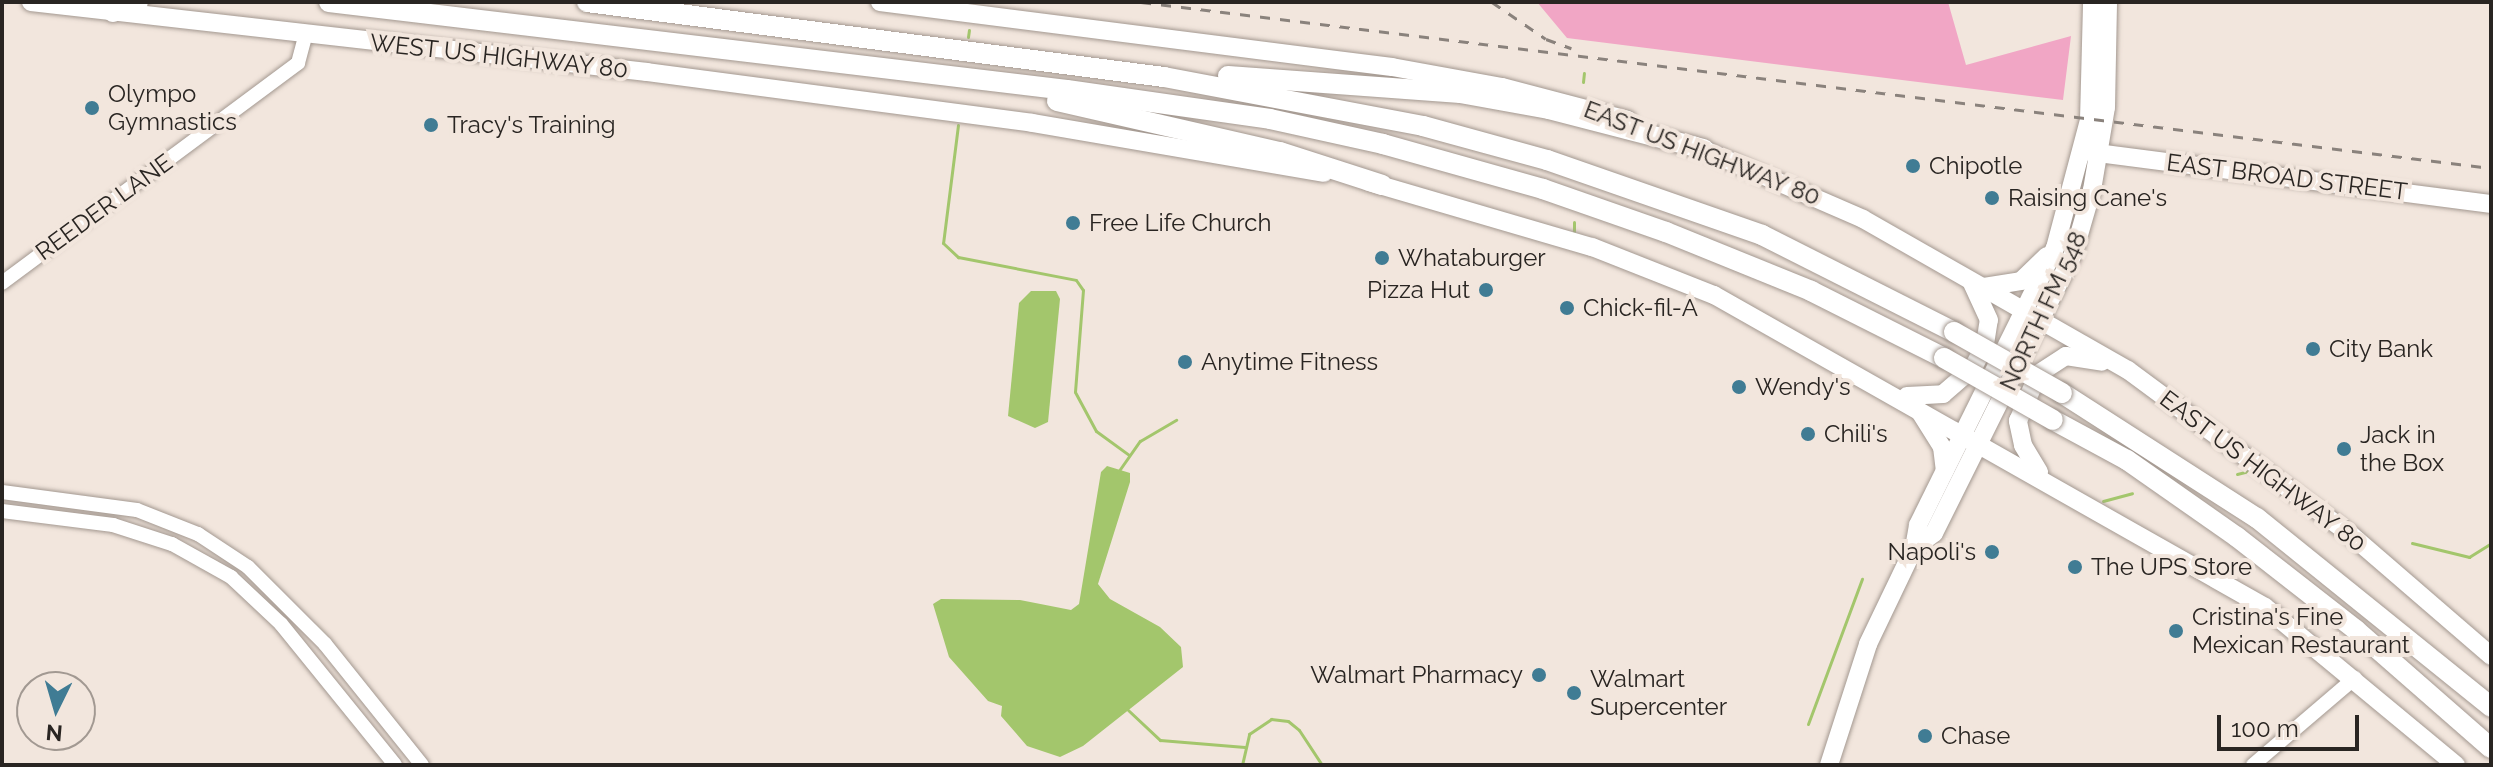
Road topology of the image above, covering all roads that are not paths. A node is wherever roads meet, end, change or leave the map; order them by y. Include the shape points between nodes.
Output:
1 (31, 2) edge
2 (138, 2) edge
3 (329, 2) edge
4 (587, 2) edge
5 (880, 2) edge
6 (2092, 2) edge
7 (2108, 2) edge
8 (113, 12) junction
9 (306, 34) junction
10 (932, 75) junction
11 (1164, 77) junction
12 (1704, 149) junction
13 (2091, 152) junction
14 (1382, 185) junction
15 (2491, 204) edge
16 (2055, 248) junction
17 (2, 283) edge
18 (1976, 284) junction
19 (2025, 312) junction
20 (2042, 321) junction
21 (2128, 370) junction
22 (1893, 392) junction
23 (1913, 404) junction
24 (1963, 432) junction
25 (1981, 443) junction
26 (1945, 470) junction
27 (2042, 476) junction
28 (2, 492) edge
29 (2, 511) edge
30 (1914, 548) junction
31 (2491, 656) edge
32 (2355, 678) junction
33 (2491, 707) edge
34 (2491, 748) edge
35 (395, 765) edge
36 (422, 765) edge
37 (1829, 765) edge
38 (2253, 765) edge
39 (2456, 765) edge

1 - 8 main road, WEST US HIGHWAY 80
2 - 8 highway
3 - 10 highway
4 - 11 highway
5 - 12 main road, EAST US HIGHWAY 80 via 1392,67 1594,110
6 - 13 main road, NORTH FM 548
7 - 13 main road, NORTH FM 548 via 2109,74
8 - 9 main road, WEST US HIGHWAY 80
9 - 14 main road, WEST US HIGHWAY 80 via 967,115
9 - 17 street, REEDER LANE via 298,63
10 - 14 highway via 1280,152
10 - 34 highway, bridge via 1270,119 1442,160 1666,232 1811,291 2127,460 2356,630
11 - 12 highway via 1193,73 1460,93 1561,112
11 - 33 highway, bridge via 1299,99 1547,160 1762,235 2062,393 2257,518
12 - 18 main road, EAST US HIGHWAY 80 via 1818,197
13 - 15 main road, EAST BROAD STREET
13 - 16 main road, NORTH FM 548
13 - 20 main road, NORTH FM 548 via 2074,252
14 - 22 main road via 1539,230 1662,273 1714,295
16 - 18 main road via 2021,281
16 - 19 main road, NORTH FM 548
18 - 19 main road, EAST US HIGHWAY 80
18 - 22 main road via 1989,320 1973,368 1952,390 1933,397
19 - 20 main road, EAST US HIGHWAY 80
19 - 24 main road, NORTH FM 548
20 - 21 main road, EAST US HIGHWAY 80
20 - 25 main road, NORTH FM 548
21 - 27 main road via 2074,356 2053,361 2038,374 2018,421 2023,445
21 - 31 main road, EAST US HIGHWAY 80 via 2351,535
22 - 23 main road
23 - 24 main road
23 - 26 main road via 1932,425
24 - 25 main road
24 - 26 main road, NORTH FM 548
25 - 27 main road
25 - 30 main road, NORTH FM 548 via 1934,533
26 - 30 main road, NORTH FM 548 via 1918,525
27 - 32 main road via 2265,607
28 - 36 street via 137,510 198,534 248,567 325,644
29 - 35 street via 113,525 172,544 231,577 281,624
30 - 37 main road, NORTH FM 548 via 1868,644
32 - 38 street
32 - 39 main road

